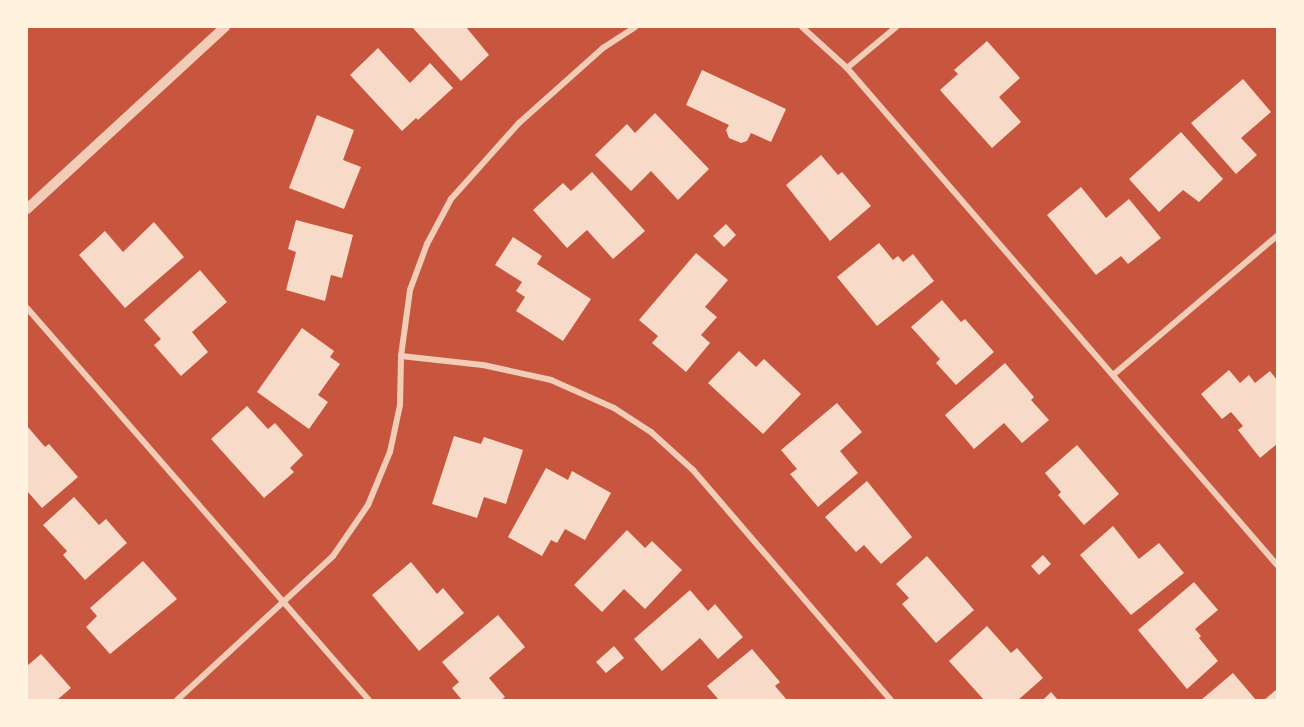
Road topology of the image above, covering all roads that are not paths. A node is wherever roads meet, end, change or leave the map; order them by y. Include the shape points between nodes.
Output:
1 (225, 27) edge
2 (635, 27) edge
3 (802, 27) edge
4 (896, 27) edge
5 (847, 68) junction
6 (27, 209) edge
7 (1277, 236) edge
8 (27, 308) edge
9 (401, 356) junction
10 (1113, 375) junction
11 (1277, 565) edge
12 (284, 602) junction
13 (177, 700) edge
14 (369, 700) edge
15 (891, 700) edge

1 - 6 street
2 - 9 street via 603,48 519,123 451,199 427,244 410,290
3 - 5 street
4 - 5 street
5 - 10 street
7 - 10 street
8 - 12 street
9 - 12 street via 400,405 390,452 368,505 333,556
9 - 15 street via 483,365 551,380 615,408 651,432 693,470
10 - 11 street
12 - 13 street
12 - 14 street

